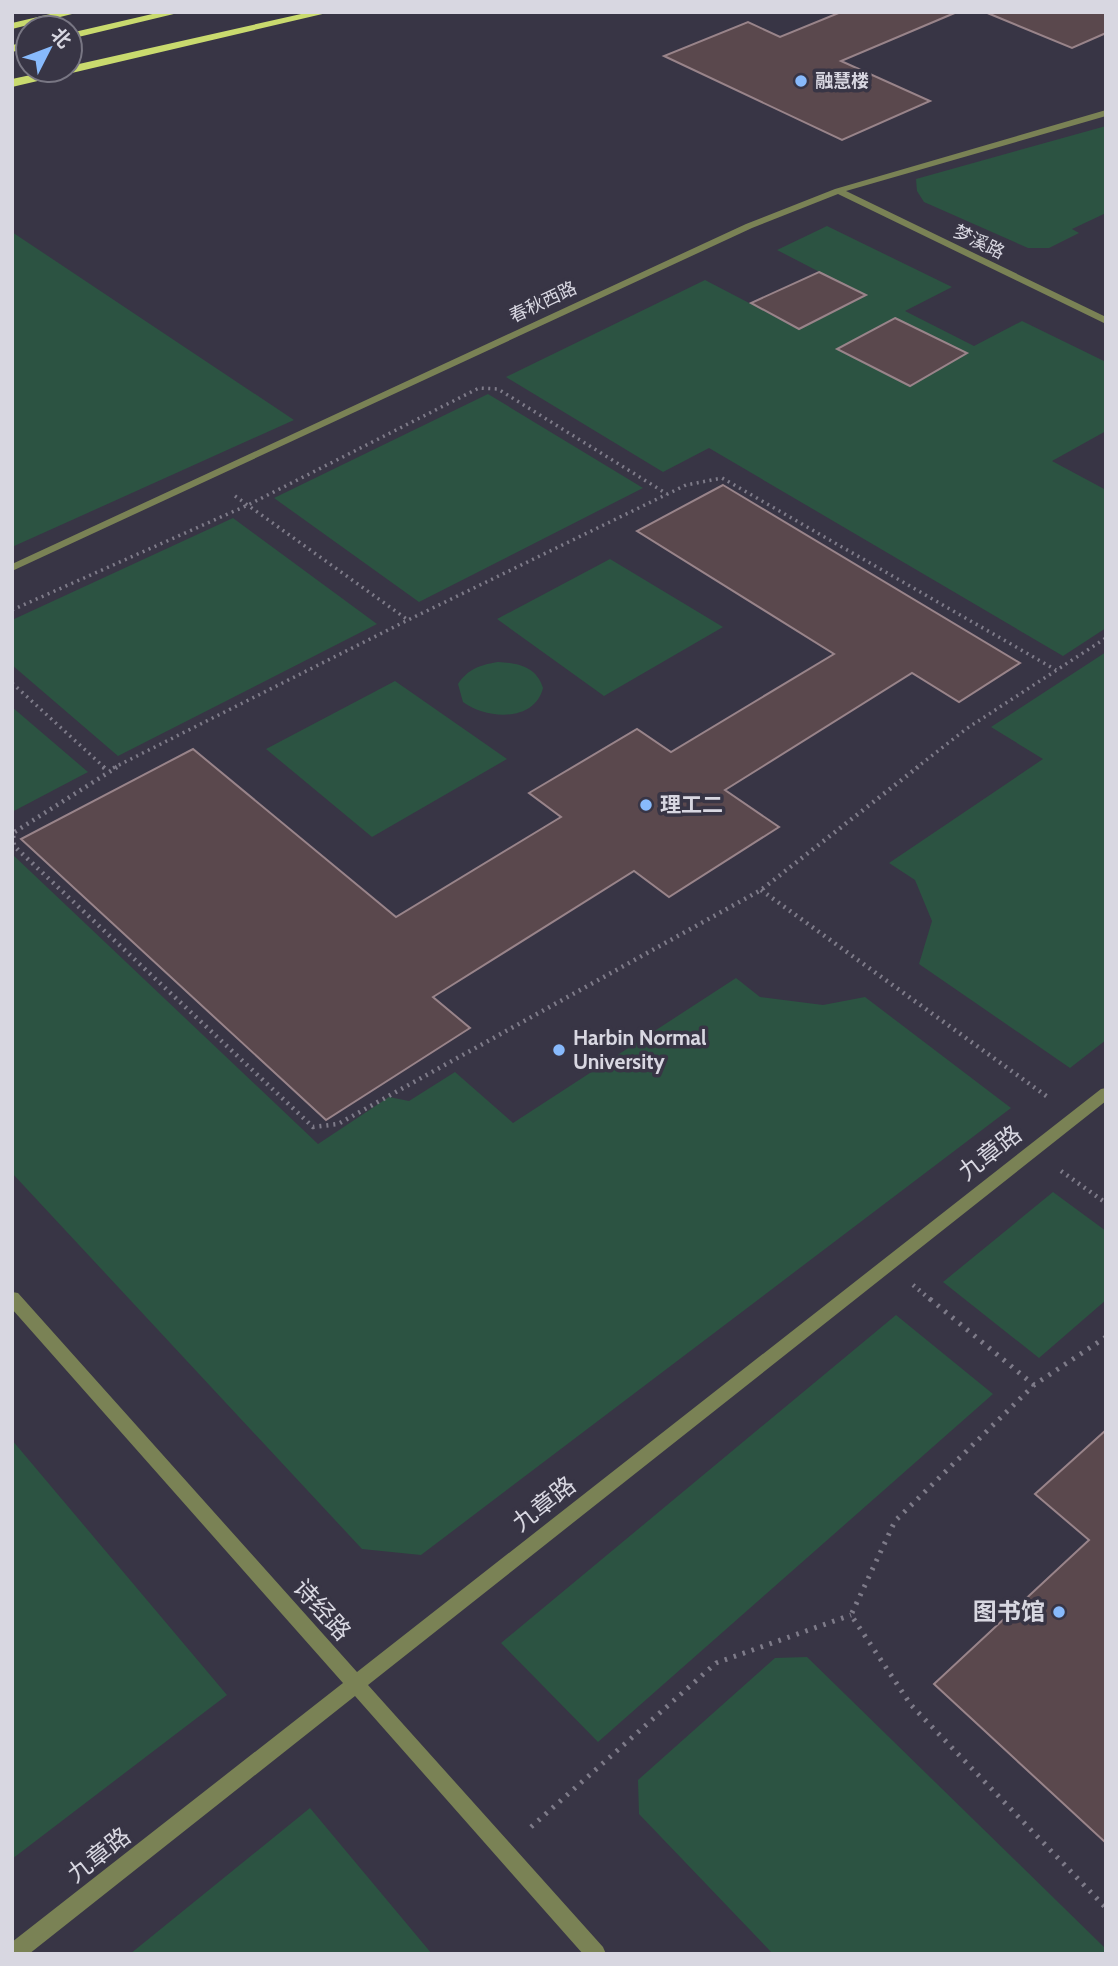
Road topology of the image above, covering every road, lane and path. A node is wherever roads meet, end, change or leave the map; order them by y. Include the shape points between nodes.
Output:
1 (75, 12) edge
2 (177, 12) edge
3 (326, 12) edge
4 (12, 26) edge
5 (84, 33) edge
6 (12, 83) edge
7 (1106, 113) edge
8 (838, 191) junction
9 (1106, 321) edge
10 (208, 477) junction
11 (667, 494) junction
12 (248, 505) junction
13 (12, 568) edge
14 (12, 610) edge
15 (408, 620) junction
16 (1106, 638) edge
17 (1056, 670) junction
18 (12, 683) edge
19 (108, 771) junction
20 (761, 890) junction
21 (1106, 1093) edge
22 (1076, 1116) junction
23 (1032, 1151) junction
24 (1106, 1203) edge
25 (888, 1265) junction
26 (12, 1298) edge
27 (1106, 1337) edge
28 (1034, 1385) junction
29 (851, 1615) junction
30 (355, 1684) junction
31 (504, 1851) junction
32 (1106, 1908) edge
33 (13, 1954) edge
34 (596, 1954) edge

1 - 4 highway
2 - 5 highway
3 - 6 highway
7 - 8 lane, 春秋西路
8 - 9 lane, 梦溪路
8 - 10 lane, 春秋西路 via 749,226
10 - 12 path
10 - 13 lane, 春秋西路
11 - 12 path via 498,389 479,388
11 - 15 path
11 - 17 path via 722,478
12 - 14 path
12 - 15 path
15 - 19 path
16 - 17 path
17 - 20 path via 966,729
18 - 19 path
19 - 20 path via 13,833 15,846 313,1128 338,1124
20 - 22 path
21 - 22 lane, 九章路
22 - 23 lane, 九章路
23 - 24 path
23 - 25 lane, 九章路
25 - 28 path
25 - 30 lane, 九章路
26 - 30 lane, 诗经路
27 - 28 path
28 - 29 path via 895,1521
29 - 31 path via 716,1663
29 - 32 path via 911,1705
30 - 31 lane, 诗经路
30 - 33 lane, 九章路
31 - 34 lane, 诗经路

